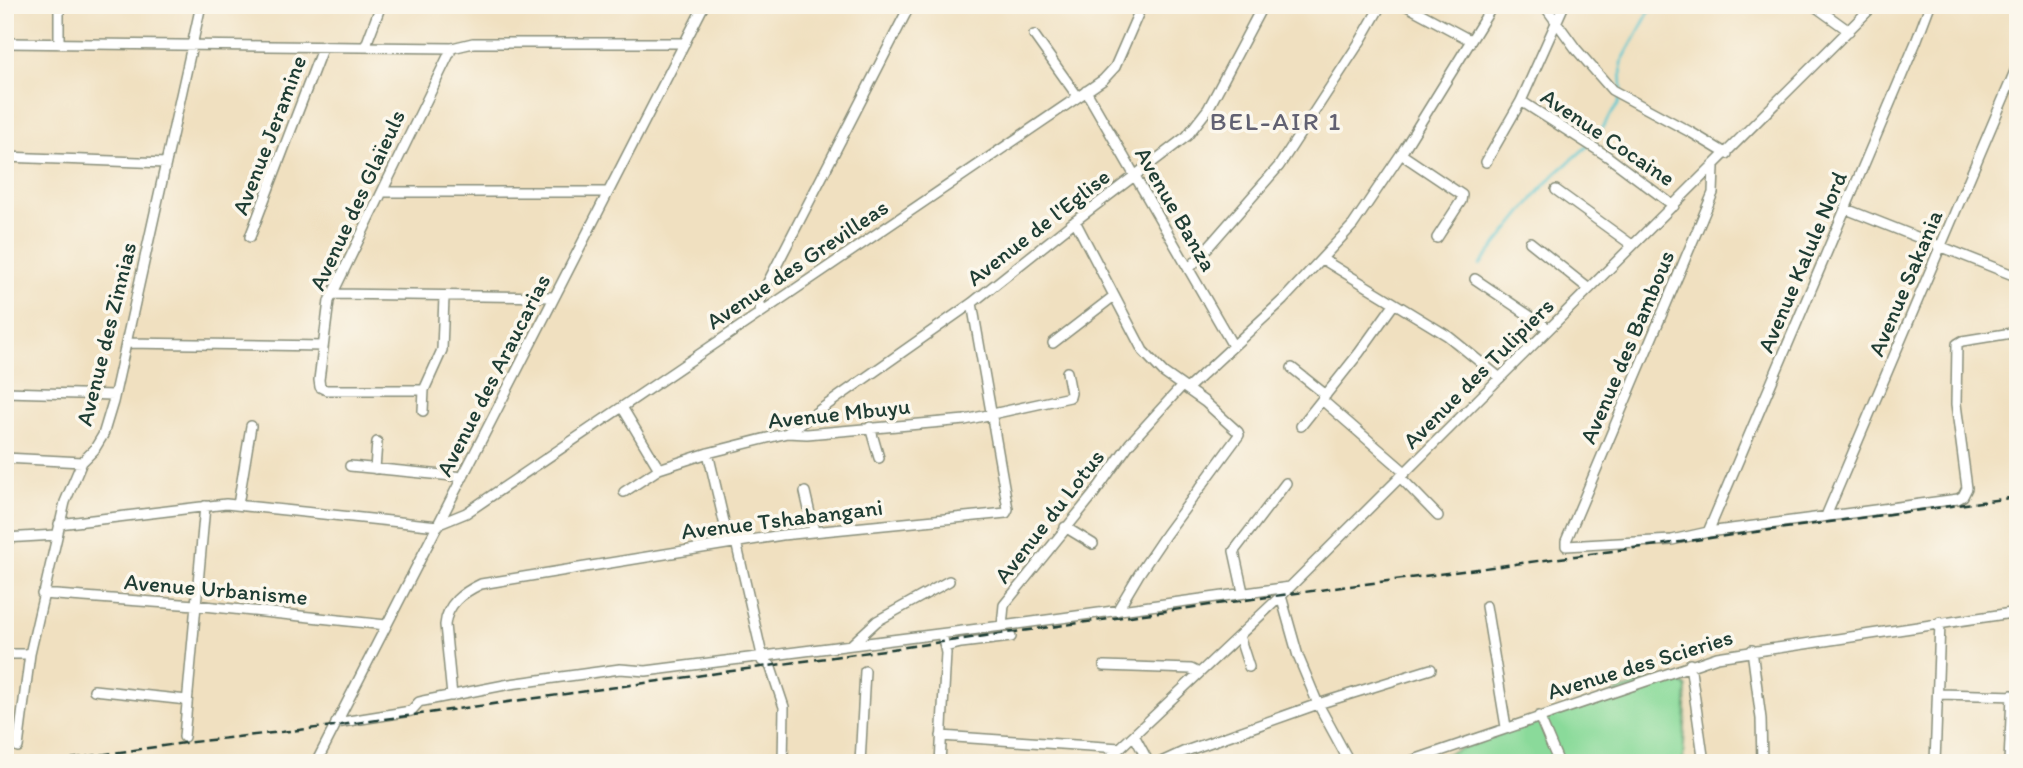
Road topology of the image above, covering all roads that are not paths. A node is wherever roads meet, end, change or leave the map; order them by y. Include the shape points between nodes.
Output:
1 (59, 5) edge
2 (201, 5) edge
3 (381, 5) edge
4 (704, 5) edge
5 (910, 5) edge
6 (1142, 5) edge
7 (1263, 5) edge
8 (1381, 5) edge
9 (1493, 5) edge
10 (1544, 5) edge
11 (1564, 5) edge
12 (1813, 5) edge
13 (1874, 5) edge
14 (1930, 5) edge
15 (1407, 6) edge
16 (1556, 23) junction
17 (1849, 31) junction
18 (1034, 35) dead end
19 (1471, 40) junction
20 (5, 43) edge
21 (685, 43) junction
22 (59, 44) junction
23 (193, 44) junction
24 (366, 45) junction
25 (323, 46) junction
26 (452, 47) junction
27 (2018, 64) edge
28 (1082, 94) junction
29 (1521, 101) junction
30 (1401, 154) junction
31 (1727, 155) junction
32 (5, 157) edge
33 (1486, 162) dead end
34 (166, 163) junction
35 (1714, 167) junction
36 (1135, 176) junction
37 (1556, 190) dead end
38 (382, 192) junction
39 (608, 192) junction
40 (1674, 206) junction
41 (1846, 209) junction
42 (1075, 221) junction
43 (250, 237) dead end
44 (1437, 238) dead end
45 (1530, 242) dead end
46 (1632, 246) junction
47 (1941, 248) junction
48 (1322, 259) junction
49 (1189, 269) junction
50 (2018, 277) edge
51 (1475, 279) dead end
52 (1589, 289) junction
53 (332, 294) junction
54 (1114, 296) junction
55 (444, 297) junction
56 (554, 297) junction
57 (972, 303) junction
58 (1394, 304) junction
59 (759, 313) junction
60 (1549, 329) junction
61 (2018, 332) edge
62 (1053, 343) dead end
63 (126, 344) junction
64 (323, 346) junction
65 (1233, 346) junction
66 (1292, 368) dead end
67 (1068, 372) dead end
68 (1500, 378) junction
69 (1184, 388) junction
70 (424, 390) junction
71 (5, 392) edge
72 (114, 394) junction
73 (1324, 397) junction
74 (622, 407) junction
75 (423, 411) dead end
76 (993, 416) junction
77 (251, 426) dead end
78 (1301, 426) dead end
79 (870, 427) junction
80 (787, 433) junction
81 (377, 442) dead end
82 (708, 453) junction
83 (5, 458) edge
84 (879, 458) dead end
85 (82, 462) junction
86 (350, 466) dead end
87 (659, 468) junction
88 (375, 469) junction
89 (1403, 475) junction
90 (463, 477) junction
91 (1286, 483) dead end
92 (624, 492) dead end
93 (804, 492) dead end
94 (238, 505) junction
95 (205, 506) junction
96 (1438, 516) dead end
97 (1826, 516) junction
98 (59, 524) junction
99 (439, 525) junction
100 (1065, 527) junction
101 (814, 531) junction
102 (1708, 532) junction
103 (56, 535) junction
104 (5, 538) edge
105 (732, 543) junction
106 (1093, 544) dead end
107 (949, 581) dead end
108 (1290, 587) junction
109 (1242, 592) junction
110 (42, 594) junction
111 (1281, 596) junction
112 (195, 605) junction
113 (1486, 606) dead end
114 (1117, 611) junction
115 (2018, 612) edge
116 (1940, 622) junction
117 (386, 625) junction
118 (1002, 626) junction
119 (942, 634) junction
120 (1239, 636) junction
121 (1011, 637) dead end
122 (851, 645) junction
123 (945, 647) junction
124 (1752, 650) junction
125 (5, 654) edge
126 (30, 654) junction
127 (762, 655) junction
128 (1690, 664) junction
129 (1104, 666) dead end
130 (1249, 667) dead end
131 (1431, 669) dead end
132 (865, 671) dead end
133 (1199, 673) junction
134 (94, 690) dead end
135 (1939, 694) junction
136 (452, 696) junction
137 (2015, 696) edge
138 (187, 700) junction
139 (1318, 704) junction
140 (1539, 716) junction
141 (336, 723) junction
142 (1506, 727) junction
143 (1134, 735) junction
144 (941, 736) junction
145 (184, 737) dead end
146 (18, 747) dead end
147 (1120, 748) junction
148 (316, 763) edge
149 (783, 763) edge
150 (860, 763) edge
151 (940, 763) edge
152 (1104, 763) edge
153 (1149, 763) edge
154 (1159, 763) edge
155 (1350, 763) edge
156 (1405, 763) edge
157 (1559, 763) edge
158 (1704, 763) edge
159 (1762, 763) edge
160 (1935, 763) edge
161 (2009, 763) edge

1 - 22 street
2 - 23 street, Avenue des Zinnias
3 - 24 street
4 - 21 street, Avenue des Araucarias
5 - 59 street via 765,288
6 - 28 street, Avenue des Grevilleas via 1115,67
7 - 36 street, Avenue de l'Eglise via 1198,125
8 - 49 street via 1279,166
9 - 19 street, Avenue du Lotus
10 - 16 street
11 - 16 street
12 - 17 street
13 - 17 street, Avenue des Tulipiers
14 - 41 street, Avenue Kalule Nord
15 - 19 street
16 - 29 street
16 - 31 street via 1593,71 1623,97
17 - 31 street, Avenue des Tulipiers
18 - 28 street, Avenue Banza
19 - 30 street, Avenue du Lotus
20 - 22 street
21 - 26 street via 472,43
21 - 39 street, Avenue des Araucarias
22 - 23 street
23 - 25 street
23 - 34 street, Avenue des Zinnias
24 - 25 street
24 - 26 street
25 - 43 street, Avenue Jeramine
26 - 38 street, Avenue des Glaïeuls
27 - 47 street, Avenue Sakania
28 - 36 street, Avenue Banza
28 - 59 street, Avenue des Grevilleas
29 - 33 street
29 - 40 street, Avenue Cocaine
30 - 44 street via 1462,195
30 - 48 street, Avenue du Lotus via 1353,225
31 - 35 street, Avenue des Tulipiers
32 - 34 street
34 - 63 street, Avenue des Zinnias
35 - 40 street, Avenue des Tulipiers
35 - 102 street, Avenue des Bambous via 1713,192 1566,547 1672,540
36 - 42 street, Avenue de l'Eglise
36 - 49 street, Avenue Banza
37 - 46 street
38 - 39 street
38 - 53 street, Avenue des Glaïeuls
39 - 56 street, Avenue des Araucarias
40 - 46 street, Avenue des Tulipiers
41 - 47 street
41 - 102 street, Avenue Kalule Nord
42 - 54 street
42 - 57 street, Avenue de l'Eglise
45 - 52 street
46 - 52 street, Avenue des Tulipiers
47 - 50 street
47 - 97 street, Avenue Sakania
48 - 58 street
48 - 65 street, Avenue du Lotus
49 - 65 street, Avenue Banza
51 - 60 street
52 - 60 street, Avenue des Tulipiers
53 - 55 street
53 - 64 street, Avenue des Glaïeuls
54 - 62 street
54 - 69 street via 1143,351
55 - 56 street
55 - 70 street via 442,350
56 - 90 street, Avenue des Araucarias
57 - 76 street, Avenue Tshabangani
57 - 80 street, Avenue de l'Eglise
58 - 68 street via 1453,339
58 - 73 street
59 - 74 street, Avenue des Grevilleas
60 - 68 street, Avenue des Tulipiers
61 - 97 street via 1957,344 1956,404 1967,488 1964,496
63 - 64 street
63 - 72 street, Avenue des Zinnias
64 - 70 street, Avenue des Glaïeuls via 319,383 323,389
65 - 69 street, Avenue du Lotus
66 - 73 street
67 - 76 street, Avenue Mbuyu via 1070,397
68 - 89 street, Avenue des Tulipiers
69 - 100 street, Avenue du Lotus via 1130,443
69 - 114 street via 1239,435 1159,544
70 - 75 street
71 - 72 street
72 - 85 street, Avenue des Zinnias via 103,435
73 - 78 street
73 - 89 street
74 - 87 street
74 - 99 street, Avenue des Grevilleas via 466,513
76 - 79 street, Avenue Mbuyu
76 - 101 street, Avenue Tshabangani via 1006,513
77 - 94 street
79 - 80 street, Avenue Mbuyu
79 - 84 street
80 - 82 street, Avenue Mbuyu
81 - 88 street
82 - 87 street, Avenue Mbuyu
82 - 105 street
83 - 85 street
85 - 98 street, Avenue des Zinnias
86 - 88 street
87 - 92 street, Avenue Mbuyu
88 - 90 street
89 - 96 street
89 - 108 street, Avenue des Tulipiers
90 - 99 street, Avenue des Araucarias
91 - 109 street via 1234,551
93 - 101 street
94 - 95 street
94 - 99 street
95 - 98 street
95 - 112 street
97 - 102 street
98 - 103 street, Avenue des Zinnias
99 - 117 street, Avenue des Araucarias
100 - 106 street
100 - 118 street, Avenue du Lotus via 1004,605
101 - 105 street, Avenue Tshabangani
103 - 104 street
103 - 110 street, Avenue des Zinnias
105 - 127 street
105 - 136 street, Avenue Tshabangani via 495,580 467,591 450,608 446,620
107 - 122 street via 877,621
108 - 109 street
108 - 111 street, Avenue des Tulipiers
109 - 114 street
110 - 112 street, Avenue Urbanisme
110 - 126 street, Avenue des Zinnias
111 - 120 street, Avenue des Tulipiers
111 - 139 street
112 - 117 street, Avenue Urbanisme
112 - 138 street
113 - 142 street
114 - 118 street
115 - 116 street, Avenue des Scieries
116 - 124 street, Avenue des Scieries
116 - 135 street
117 - 141 street, Avenue des Araucarias
118 - 119 street
119 - 122 street
119 - 123 street
120 - 130 street
120 - 133 street, Avenue des Tulipiers
121 - 123 street
122 - 127 street
123 - 144 street
124 - 128 street, Avenue des Scieries
124 - 159 street
125 - 126 street
126 - 146 street, Avenue des Zinnias
127 - 136 street via 646,671 620,669
127 - 149 street via 784,707
128 - 140 street, Avenue des Scieries
128 - 158 street
129 - 133 street
131 - 139 street
132 - 150 street
133 - 143 street, Avenue des Tulipiers
134 - 138 street
135 - 137 street
135 - 160 street
136 - 141 street via 419,702 411,711
137 - 161 street
138 - 145 street
139 - 154 street
139 - 155 street
140 - 142 street, Avenue des Scieries
140 - 157 street
141 - 148 street, Avenue des Araucarias
142 - 156 street, Avenue des Scieries
143 - 147 street, Avenue des Tulipiers
143 - 153 street
144 - 147 street
144 - 151 street
147 - 152 street, Avenue des Tulipiers

